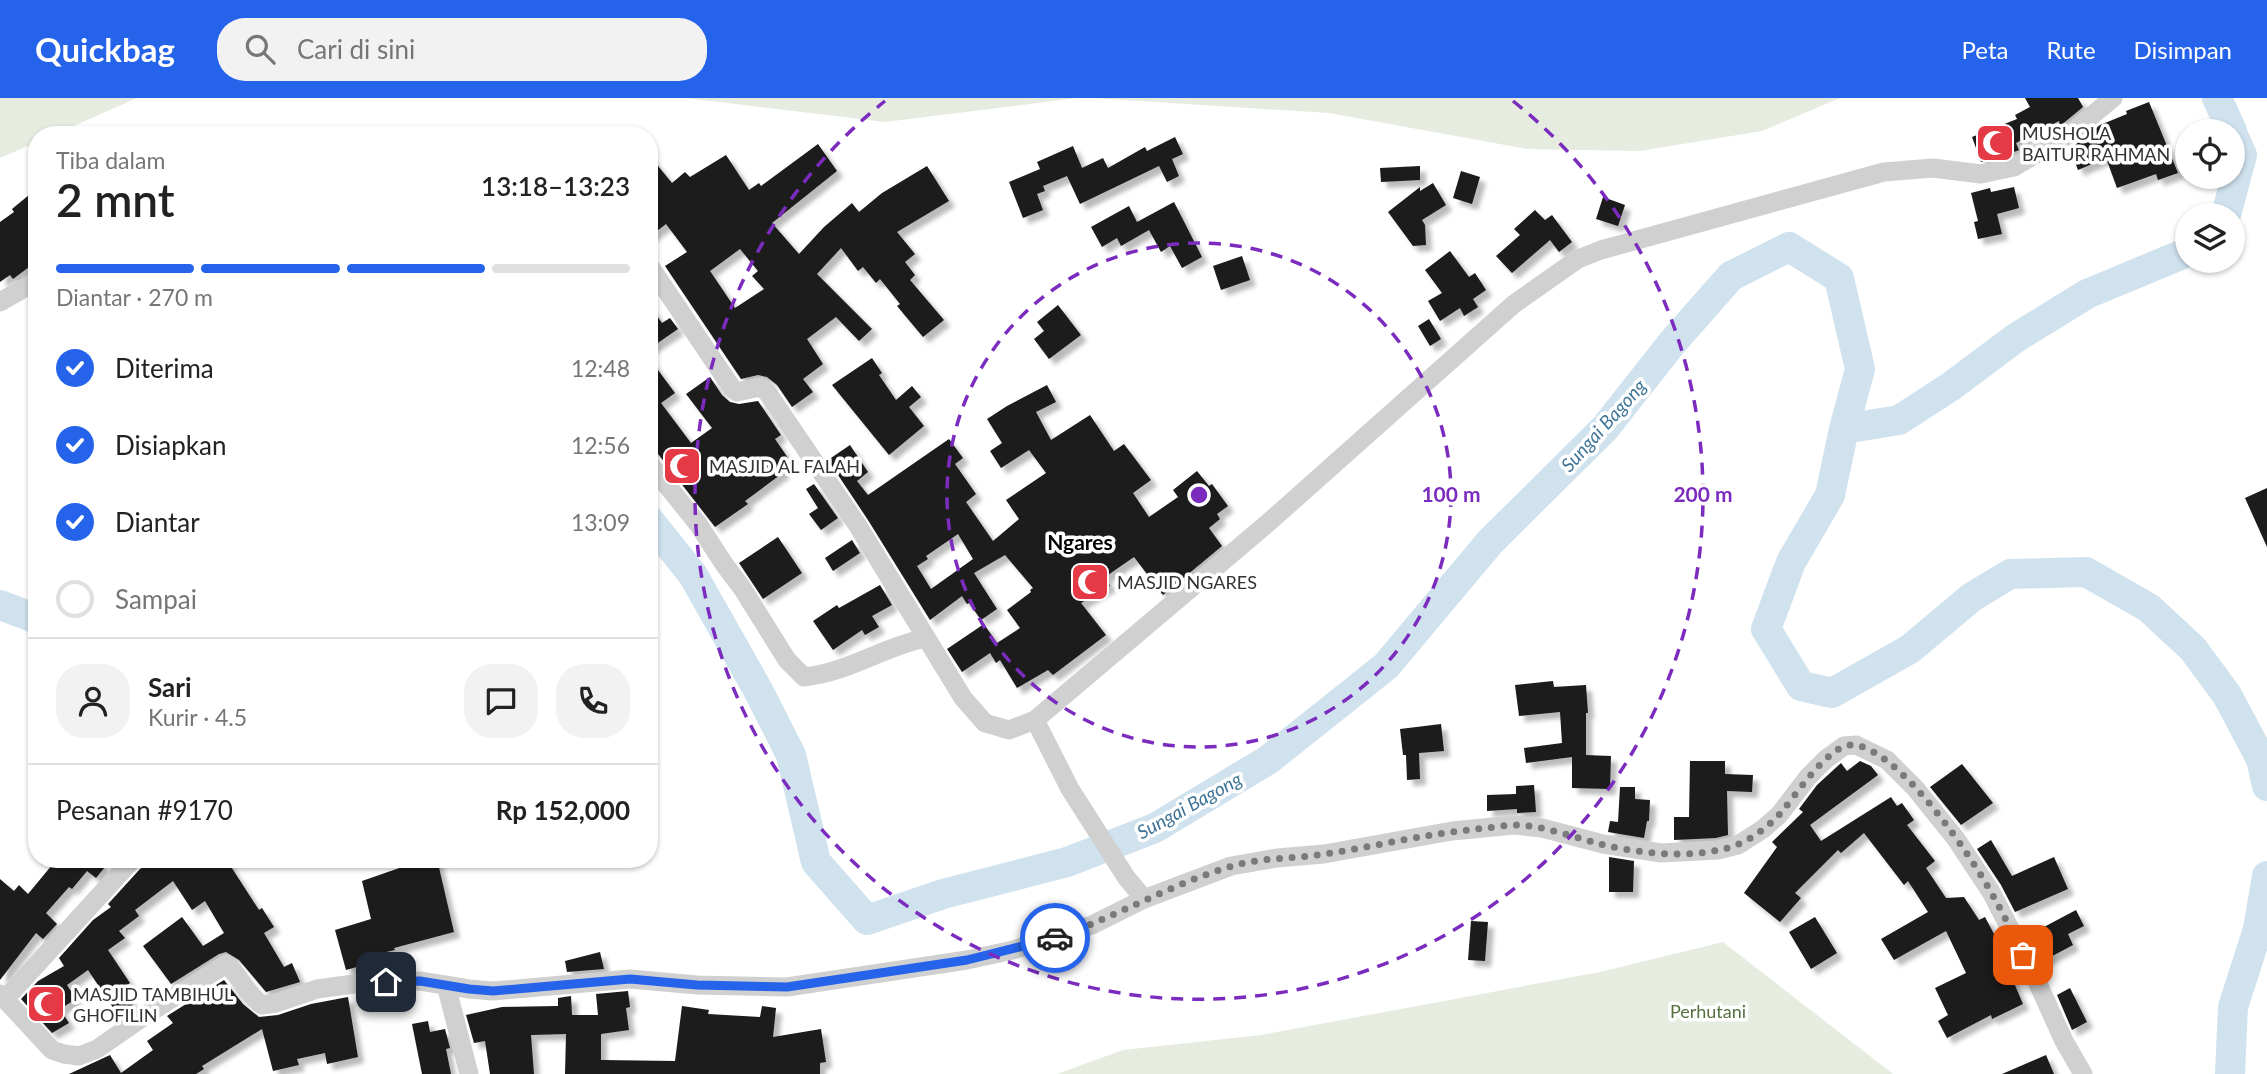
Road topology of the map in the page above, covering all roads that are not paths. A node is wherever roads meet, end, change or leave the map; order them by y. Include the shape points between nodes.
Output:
1 (2113, 98) edge
2 (658, 278) edge
3 (28, 286) edge
4 (0, 302) edge
5 (658, 474) edge
6 (926, 638) junction
7 (1035, 720) junction
8 (125, 868) edge
9 (1144, 899) junction
10 (446, 985) junction
11 (3, 997) edge
12 (469, 1074) edge
13 (2083, 1074) edge

1 - 7 street via 2067,136 2014,167 1981,174 1933,168 1884,172 1578,259 1514,304 1269,522
2 - 6 street via 732,388 737,392 760,387 767,391
3 - 4 street
5 - 6 street via 698,524 787,660 804,677 828,674
6 - 7 street via 963,698 985,723 1009,730
7 - 9 street via 1070,789
8 - 11 street
9 - 10 street via 1092,925 1013,950 787,987 630,979 493,991
9 - 13 street via 1231,866 1514,825 1661,853 1718,850 1738,845 1763,829 1826,759 1844,746 1856,745 1888,760 1956,839 1991,892
10 - 11 street via 368,982 317,989 261,1005 226,964 97,1049 79,1056 52,1050
10 - 12 street

